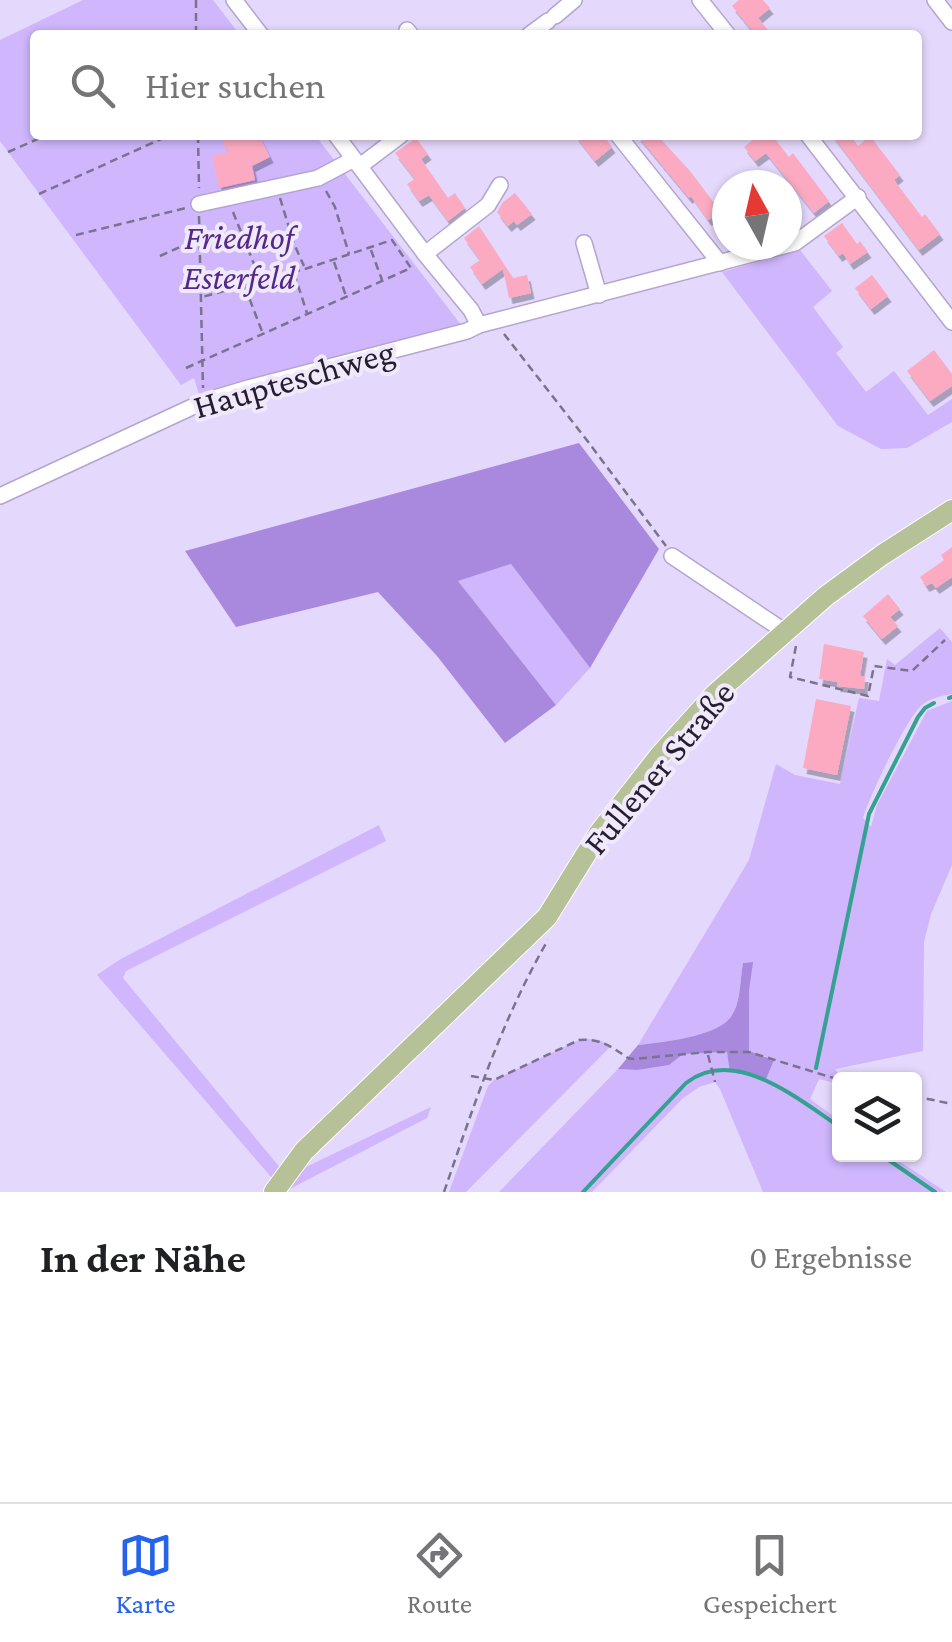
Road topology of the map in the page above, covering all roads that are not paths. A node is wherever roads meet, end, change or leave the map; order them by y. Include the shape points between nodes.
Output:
1 (234, 0) edge
2 (574, 0) edge
3 (700, 0) edge
4 (935, 0) edge
5 (952, 22) edge
6 (256, 30) edge
7 (535, 30) edge
8 (724, 30) edge
9 (340, 140) edge
10 (393, 140) edge
11 (622, 140) edge
12 (812, 140) edge
13 (357, 162) junction
14 (500, 185) dead end
15 (858, 197) junction
16 (199, 204) road end
17 (584, 243) dead end
18 (425, 254) junction
19 (720, 263) junction
20 (599, 295) junction
21 (952, 322) edge
22 (479, 325) junction
23 (0, 496) edge
24 (952, 510) edge
25 (672, 556) road end
26 (791, 633) junction
27 (274, 1192) edge

1 - 6 street
2 - 7 street
3 - 8 street
4 - 5 street
9 - 13 street
10 - 13 street
11 - 19 street
12 - 15 street
13 - 16 street via 318,178
13 - 18 street
14 - 18 street via 488,205
15 - 19 street, Haupteschweg via 795,244
15 - 21 street
17 - 20 street
18 - 22 street
19 - 20 street, Haupteschweg
20 - 22 street, Haupteschweg
22 - 23 street, Haupteschweg via 204,401
24 - 26 main road, Fullener Straße via 826,596
25 - 26 street
26 - 27 main road, Fullener Straße via 715,694 660,755 599,833 550,923 304,1151

